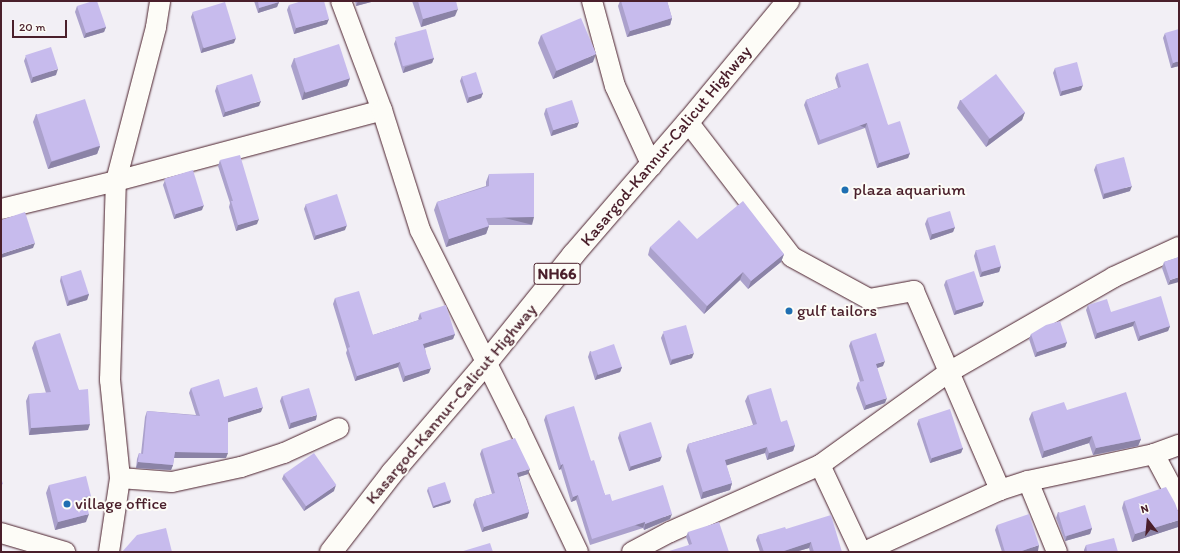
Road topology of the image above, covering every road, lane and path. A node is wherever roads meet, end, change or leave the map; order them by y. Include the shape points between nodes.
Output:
1 (160, 1) edge
2 (341, 1) edge
3 (592, 1) edge
4 (788, 1) edge
5 (382, 110) junction
6 (688, 122) junction
7 (652, 166) junction
8 (116, 181) junction
9 (1, 209) edge
10 (1179, 247) edge
11 (486, 363) junction
12 (949, 372) junction
13 (339, 428) dead end
14 (1179, 445) edge
15 (1154, 454) junction
16 (820, 465) junction
17 (120, 478) junction
18 (1028, 481) junction
19 (1000, 490) junction
20 (1179, 501) edge
21 (1, 533) edge
22 (65, 552) edge
23 (109, 552) edge
24 (332, 552) edge
25 (578, 552) edge
26 (632, 552) edge
27 (862, 552) edge
28 (1057, 552) edge

1 - 8 street via 156,27
2 - 5 street
3 - 7 street via 615,86
4 - 6 highway, Kasargod-Kannur-Calicut Highway / NH66
5 - 8 street
5 - 11 street via 420,230
6 - 7 highway, Kasargod-Kannur-Calicut Highway / NH66
6 - 12 street via 792,257 869,299 914,291
7 - 11 highway, Kasargod-Kannur-Calicut Highway / NH66 via 573,255
8 - 9 street
8 - 17 street via 110,380
10 - 12 street via 1114,277
11 - 24 highway, Kasargod-Kannur-Calicut Highway / NH66 via 392,473
11 - 25 street
12 - 16 street
12 - 19 street
13 - 17 street via 284,453 241,467 172,482
14 - 15 street
15 - 18 street
15 - 20 street
16 - 26 street via 670,532
16 - 27 street
17 - 23 street
18 - 19 street
18 - 28 street
19 - 27 street
21 - 22 street

